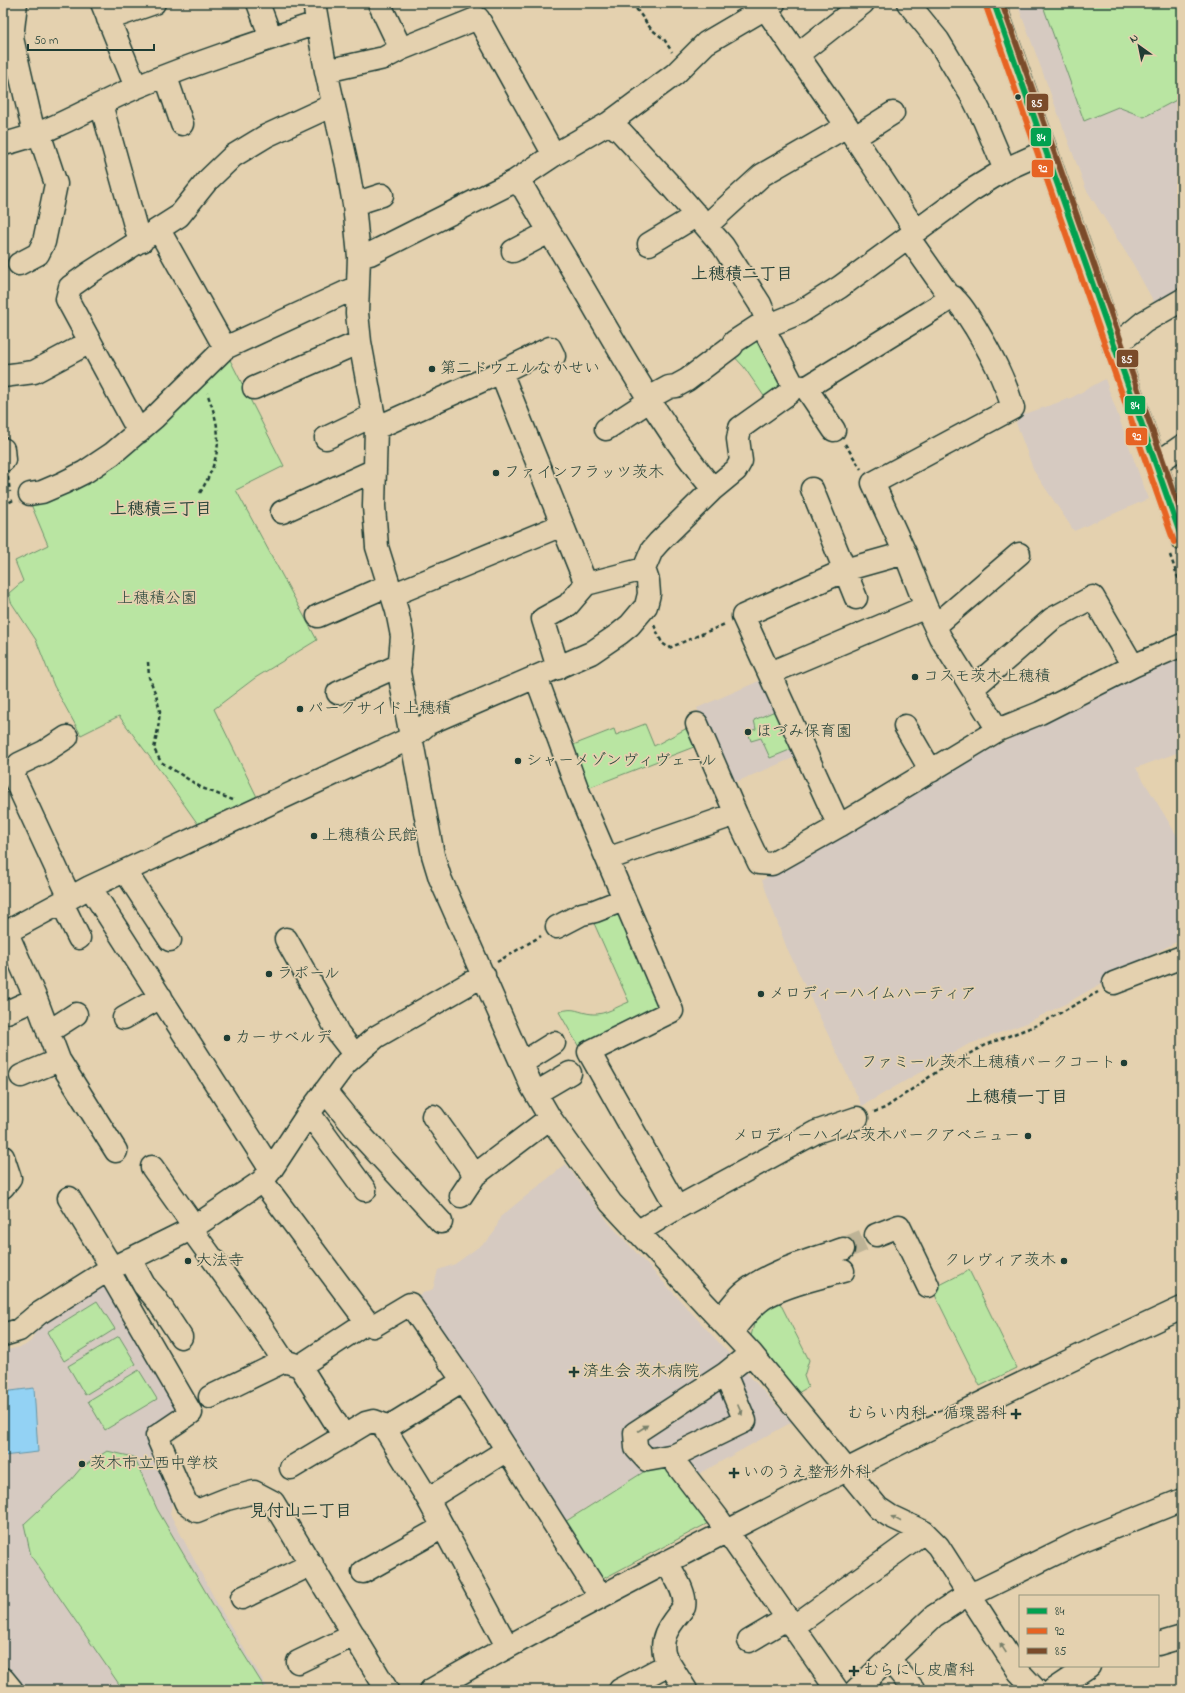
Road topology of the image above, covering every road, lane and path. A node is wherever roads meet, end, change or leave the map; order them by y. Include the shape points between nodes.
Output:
1 (16, 3) edge
2 (154, 3) edge
3 (258, 3) edge
4 (379, 3) edge
5 (632, 3) edge
6 (863, 3) edge
7 (908, 3) edge
8 (994, 3) edge
9 (769, 6) edge
10 (105, 11) edge
11 (316, 13) edge
12 (271, 38) junction
13 (401, 49) junction
14 (797, 55) junction
15 (683, 67) junction
16 (326, 71) junction
17 (166, 76) junction
18 (136, 87) junction
19 (101, 104) junction
20 (333, 105) junction
21 (892, 113) dead end
22 (610, 123) junction
23 (182, 124) dead end
24 (851, 132) junction
25 (39, 133) junction
26 (3, 144) edge
27 (1046, 151) junction
28 (554, 155) junction
29 (1004, 170) junction
30 (515, 181) junction
31 (382, 195) dead end
32 (354, 204) junction
33 (701, 220) junction
34 (549, 232) junction
35 (912, 234) junction
36 (150, 236) junction
37 (649, 244) dead end
38 (513, 251) dead end
39 (359, 257) junction
40 (18, 264) dead end
41 (357, 287) junction
42 (953, 297) junction
43 (1182, 300) edge
44 (768, 322) junction
45 (90, 342) junction
46 (360, 342) junction
47 (1114, 347) junction
48 (224, 348) junction
49 (554, 356) dead end
50 (501, 372) junction
51 (3, 376) edge
52 (198, 376) junction
53 (799, 386) junction
54 (254, 388) dead end
55 (648, 400) junction
56 (375, 421) junction
57 (606, 429) dead end
58 (834, 430) joint
59 (139, 432) junction
60 (326, 438) dead end
61 (1182, 446) edge
62 (1156, 464) junction
63 (375, 470) junction
64 (873, 483) junction
65 (713, 489) junction
66 (812, 489) dead end
67 (200, 493) dead end
68 (30, 494) dead end
69 (282, 512) dead end
70 (562, 525) junction
71 (1182, 539) edge
72 (905, 553) junction
73 (1019, 554) dead end
74 (644, 569) junction
75 (846, 570) junction
76 (586, 584) junction
77 (390, 590) junction
78 (856, 598) dead end
79 (646, 606) junction
80 (318, 616) dead end
81 (743, 616) junction
82 (930, 616) junction
83 (1182, 645) edge
84 (148, 662) dead end
85 (400, 665) junction
86 (1132, 666) junction
87 (558, 668) junction
88 (770, 673) junction
89 (536, 677) junction
90 (973, 688) junction
91 (338, 693) dead end
92 (697, 724) dead end
93 (905, 726) dead end
94 (998, 730) junction
95 (67, 736) dead end
96 (411, 738) junction
97 (932, 771) junction
98 (251, 812) junction
99 (736, 814) junction
100 (839, 826) junction
101 (607, 859) junction
102 (125, 871) junction
103 (90, 887) junction
104 (623, 900) junction
105 (66, 901) junction
106 (557, 927) joint
107 (5, 934) edge
108 (79, 938) dead end
109 (170, 940) dead end
110 (286, 940) dead end
111 (1182, 957) edge
112 (484, 974) junction
113 (1114, 983) joint
114 (161, 997) junction
115 (36, 999) junction
116 (7, 1012) dead end
117 (76, 1014) dead end
118 (124, 1018) dead end
119 (48, 1032) junction
120 (554, 1043) dead end
121 (355, 1055) junction
122 (59, 1060) junction
123 (522, 1063) junction
124 (570, 1073) dead end
125 (21, 1076) dead end
126 (325, 1091) junction
127 (536, 1093) junction
128 (309, 1113) junction
129 (432, 1116) dead end
130 (550, 1118) junction
131 (857, 1118) joint
132 (116, 1151) dead end
133 (3, 1156) edge
134 (152, 1168) dead end
135 (267, 1176) junction
136 (475, 1176) junction
137 (3, 1187) edge
138 (365, 1190) dead end
139 (461, 1196) dead end
140 (69, 1198) dead end
141 (677, 1208) junction
142 (442, 1222) dead end
143 (193, 1228) junction
144 (637, 1232) junction
145 (876, 1235) tunnel mouth
146 (843, 1249) tunnel mouth
147 (117, 1266) junction
148 (843, 1271) tunnel mouth
149 (928, 1286) dead end
150 (1182, 1308) edge
151 (370, 1324) junction
152 (726, 1325) junction
153 (3, 1335) edge
154 (181, 1337) dead end
155 (751, 1353) junction
156 (292, 1364) junction
157 (725, 1374) junction
158 (463, 1381) junction
159 (210, 1397) dead end
160 (385, 1429) junction
161 (344, 1436) junction
162 (507, 1450) junction
163 (677, 1464) dead end
164 (291, 1468) dead end
165 (847, 1469) junction
166 (428, 1498) junction
167 (1182, 1500) edge
168 (443, 1527) junction
169 (726, 1531) junction
170 (924, 1532) junction
171 (667, 1562) junction
172 (312, 1564) junction
173 (363, 1572) dead end
174 (968, 1594) junction
175 (600, 1596) junction
176 (242, 1598) dead end
177 (790, 1622) junction
178 (354, 1635) junction
179 (1182, 1637) edge
180 (749, 1641) dead end
181 (1159, 1644) edge
182 (508, 1646) junction
183 (890, 1659) junction
184 (298, 1662) dead end
185 (669, 1664) junction
186 (1088, 1667) edge
187 (3, 1679) edge
188 (12, 1690) edge
189 (387, 1690) edge
190 (431, 1690) edge
191 (620, 1690) edge
192 (686, 1690) edge
193 (837, 1690) edge
194 (856, 1690) edge
195 (914, 1690) edge
196 (1036, 1690) edge
197 (1053, 1690) edge

1 - 25 street via 12,38 32,126
2 - 10 street
3 - 12 street
4 - 13 street
5 - 15 path via 651,29 664,39
6 - 14 street
7 - 29 street via 938,40 972,98 984,120
8 - 27 main road
9 - 14 street
9 - 15 street via 706,43
10 - 18 street
11 - 12 street
11 - 16 street
12 - 17 street
13 - 16 street via 384,58
13 - 28 street via 478,18
14 - 24 street
15 - 22 street
16 - 20 street
17 - 18 street
17 - 23 street
18 - 19 street
19 - 25 street
19 - 36 street via 136,229
20 - 32 street
20 - 36 street via 266,136 233,156 207,181 179,216
21 - 24 street
22 - 28 street
22 - 33 street
24 - 33 street via 762,175
24 - 35 street
25 - 26 street via 25,140
25 - 40 street via 56,184 44,242 38,254
27 - 29 street
27 - 47 main road
28 - 30 street
29 - 35 street
30 - 34 street via 524,189
30 - 39 street via 370,254
31 - 32 street
32 - 39 street
33 - 37 street
33 - 44 street via 723,246 756,297
34 - 38 street
34 - 55 street
35 - 42 street via 948,294
35 - 44 street via 840,287 799,313 777,322
36 - 45 street via 70,287 67,299
36 - 48 street
39 - 41 street
41 - 46 street
41 - 48 street
42 - 53 street
42 - 64 street via 994,358 1013,408
43 - 47 street via 1144,322
44 - 53 street via 767,335
44 - 55 street via 734,342 687,380
45 - 51 street via 34,372
45 - 59 street
46 - 54 street
46 - 56 street
47 - 62 main road
48 - 52 street
49 - 50 street via 550,348
50 - 56 street
50 - 70 street
52 - 59 street
52 - 67 path via 214,411 218,443 216,460
53 - 58 street
53 - 65 street via 740,428 738,439 741,461 736,470
55 - 57 street
55 - 65 street via 690,462
56 - 60 street
56 - 63 street
58 - 64 path via 838,432 869,482
59 - 68 street via 85,472 42,492
61 - 62 street
62 - 71 main road
63 - 69 street
63 - 77 street via 377,547
64 - 72 street
65 - 74 street via 652,550
66 - 75 street
70 - 76 street
70 - 77 street
72 - 75 street
72 - 82 street
73 - 82 street
74 - 76 street
74 - 79 street via 649,594
75 - 78 street
75 - 81 street
76 - 87 street via 568,605 543,619
77 - 80 street
77 - 85 street via 402,636
79 - 81 path via 662,643 669,648
79 - 87 street via 630,625 604,645
81 - 88 street
82 - 88 street
82 - 90 street via 940,637
83 - 86 street
84 - 98 path via 149,677 160,711 154,749 161,762 202,788 243,804
85 - 91 street
85 - 96 street via 399,672
86 - 90 street via 1093,597 1052,619
86 - 94 street via 1040,713
87 - 89 street
88 - 100 street
89 - 96 street via 429,723
89 - 101 street via 578,791
90 - 94 street
92 - 99 street
93 - 97 street
94 - 97 street
95 - 105 street via 44,752 19,764 13,775
96 - 98 street
96 - 112 street via 433,856 440,878
97 - 100 street
98 - 102 street
99 - 100 street via 759,863 772,864
99 - 101 street
101 - 104 street
102 - 103 street
102 - 109 street
103 - 105 street
103 - 114 street
104 - 106 street via 582,914
104 - 141 street via 672,1011 589,1052
105 - 107 street
105 - 108 street
106 - 112 path via 492,965
107 - 115 street
110 - 121 street via 338,1034
111 - 113 street
112 - 121 street via 376,1037
112 - 123 street
113 - 131 path via 1040,1024 986,1045 938,1071 885,1108
114 - 118 street
114 - 135 street
115 - 116 street
115 - 119 street
117 - 119 street
119 - 122 street
120 - 123 street
121 - 126 street
122 - 125 street
122 - 132 street
123 - 127 street
124 - 127 street
126 - 128 street
126 - 142 street
127 - 130 street
128 - 135 street
128 - 138 street
129 - 136 street
130 - 136 street
130 - 144 street via 611,1203
131 - 141 street via 816,1132
133 - 137 street via 10,1178
134 - 143 street
135 - 143 street
135 - 151 street
136 - 139 street
140 - 147 street
141 - 144 street
143 - 147 street
143 - 156 street
144 - 152 street
145 - 149 street via 899,1226
146 - 152 street via 763,1279 743,1294
147 - 153 street via 38,1314 19,1330
147 - 154 street via 144,1285
147 - 172 street via 190,1413 157,1436 186,1503 197,1511 227,1498 254,1492 273,1502
148 - 152 street via 766,1296
150 - 165 street via 1042,1372
151 - 156 street
151 - 158 street via 410,1304
152 - 155 street
155 - 157 street
155 - 165 street
156 - 159 street
156 - 161 street
157 -> 157 street via 745,1421 675,1455 647,1460 636,1448 635,1432
158 - 160 street
158 - 162 street
160 - 161 street via 378,1422 370,1421
160 - 166 street
161 - 164 street
162 - 166 street
162 - 175 street
163 - 169 street
165 - 169 street
170 -> 165 street via 878,1508
166 - 168 street
167 - 174 street via 1083,1540
168 - 173 street
168 - 182 street
169 - 171 street
169 - 177 street
170 - 174 street via 938,1546
170 - 177 street
171 - 175 street
171 - 185 street via 685,1602 663,1639 663,1652
172 - 176 street
172 - 178 street
174 - 183 street via 934,1616
196 -> 174 street via 1019,1672
175 - 182 street
177 - 180 street
177 - 193 street
178 - 184 street
178 - 189 street
179 - 181 street
182 - 190 street
183 - 194 street
183 - 195 street
185 - 191 street
185 - 192 street
186 - 197 street
187 - 188 street

